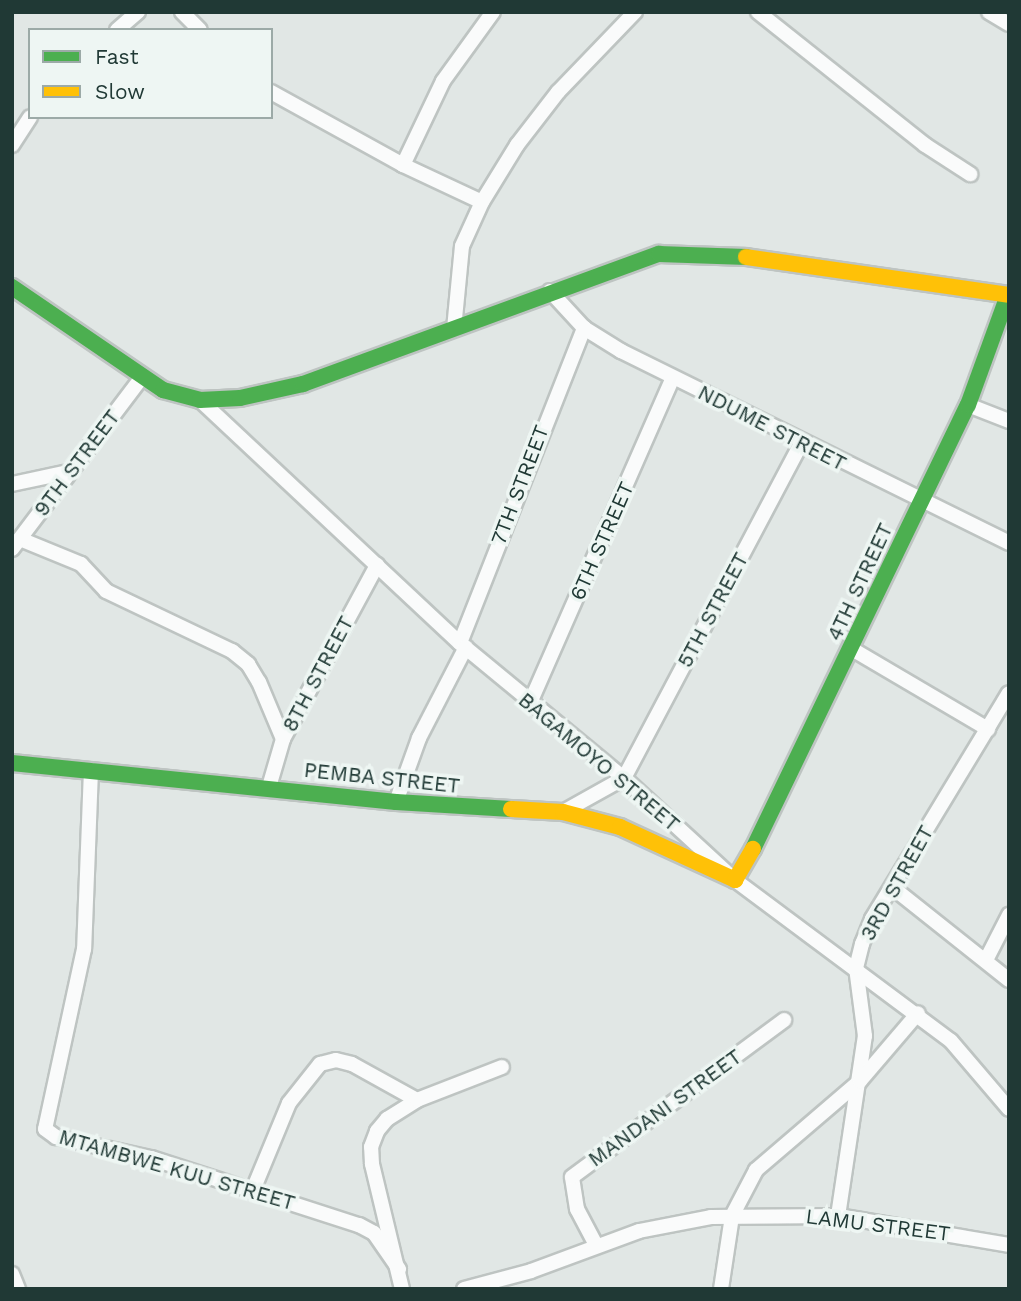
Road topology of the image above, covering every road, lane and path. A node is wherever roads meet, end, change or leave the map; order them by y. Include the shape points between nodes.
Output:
1 (138, 12) edge
2 (182, 12) edge
3 (493, 12) edge
4 (635, 12) edge
5 (758, 12) edge
6 (989, 12) edge
7 (1009, 24) edge
8 (119, 28) edge
9 (198, 28) edge
10 (273, 93) edge
11 (29, 119) edge
12 (12, 145) edge
13 (403, 165) junction
14 (970, 174) dead end
15 (482, 202) junction
16 (12, 287) edge
17 (550, 291) junction
18 (1008, 295) edge
19 (584, 328) junction
20 (454, 329) junction
21 (142, 377) junction
22 (673, 378) junction
23 (200, 400) junction
24 (968, 405) junction
25 (1009, 421) edge
26 (802, 442) junction
27 (68, 472) junction
28 (12, 484) edge
29 (921, 503) junction
30 (1009, 543) edge
31 (16, 544) edge
32 (377, 565) junction
33 (463, 645) junction
34 (852, 649) junction
35 (1009, 693) edge
36 (530, 703) junction
37 (988, 729) junction
38 (283, 738) junction
39 (12, 763) edge
40 (91, 770) junction
41 (624, 778) junction
42 (270, 787) junction
43 (397, 802) junction
44 (563, 812) junction
45 (734, 880) junction
46 (892, 887) junction
47 (1009, 915) edge
48 (986, 960) junction
49 (856, 968) junction
50 (1009, 980) edge
51 (918, 1013) junction
52 (784, 1020) dead end
53 (502, 1067) dead end
54 (860, 1081) junction
55 (417, 1100) junction
56 (1009, 1109) edge
57 (253, 1190) junction
58 (732, 1216) junction
59 (838, 1216) junction
60 (596, 1245) junction
61 (1009, 1245) edge
62 (399, 1269) junction
63 (12, 1274) edge
64 (18, 1289) edge
65 (402, 1289) edge
66 (464, 1289) edge
67 (720, 1289) edge

1 - 8 street
2 - 9 street
3 - 13 street via 443,81
4 - 15 street via 558,92 517,145
5 - 14 street via 926,145
6 - 7 street
10 - 13 street
11 - 12 street
13 - 15 street
15 - 20 street via 462,246 454,287
16 - 21 main road
17 - 18 main road via 635,260 684,252
17 - 19 street, NDUME STREET
17 - 20 main road
18 - 24 main road, 4TH STREET
19 - 22 street, NDUME STREET
19 - 33 street, 7TH STREET
20 - 23 main road via 303,384 240,398
21 - 23 main road via 163,390
21 - 27 street, 9TH STREET
22 - 26 street, NDUME STREET
22 - 36 street, 6TH STREET
23 - 32 street, BAGAMOYO STREET
24 - 25 street
24 - 29 main road, 4TH STREET
26 - 29 street, NDUME STREET
26 - 41 street, 5TH STREET
27 - 28 street
27 - 31 street, 9TH STREET
29 - 30 street, NDUME STREET
29 - 34 main road, 4TH STREET
31 - 38 street via 81,564 106,591 232,651 253,673 273,706
32 - 33 street, BAGAMOYO STREET
32 - 38 street, 8TH STREET
33 - 36 street, BAGAMOYO STREET
33 - 43 street, 7TH STREET via 419,738
34 - 37 street
34 - 45 main road, 4TH STREET via 768,824
35 - 37 street, 3RD STREET
36 - 41 street, BAGAMOYO STREET
37 - 46 street, 3RD STREET
38 - 42 street, 8TH STREET
39 - 40 main road, PEMBA STREET
40 - 42 main road, PEMBA STREET
40 - 57 street, MTAMBWE KUU STREET via 84,949 45,1129 56,1137 151,1158
41 - 44 street
41 - 45 street, BAGAMOYO STREET
42 - 43 main road, PEMBA STREET
43 - 44 main road, PEMBA STREET
44 - 45 main road, PEMBA STREET via 620,827
45 - 49 street, BAGAMOYO STREET
46 - 48 street
46 - 49 street, 3RD STREET via 872,919
47 - 48 street
48 - 50 street
49 - 51 street, BAGAMOYO STREET
49 - 54 street, 3RD STREET via 865,1036
51 - 54 street
51 - 56 street, BAGAMOYO STREET via 951,1041
52 - 60 street, MANDANI STREET via 572,1177 577,1209
53 - 55 street, MTAMBWE KUU STREET
54 - 58 street via 764,1161
54 - 59 street, 3RD STREET
55 - 57 street via 352,1064 336,1060 320,1064 289,1103
55 - 62 street, MTAMBWE KUU STREET via 387,1119 371,1147
57 - 62 street, MTAMBWE KUU STREET via 374,1233
58 - 59 street, LAMU STREET
58 - 60 street, LAMU STREET via 673,1222
58 - 67 street
59 - 61 street, LAMU STREET
60 - 66 street, LAMU STREET
62 - 65 street, MTAMBWE KUU STREET
63 - 64 street

